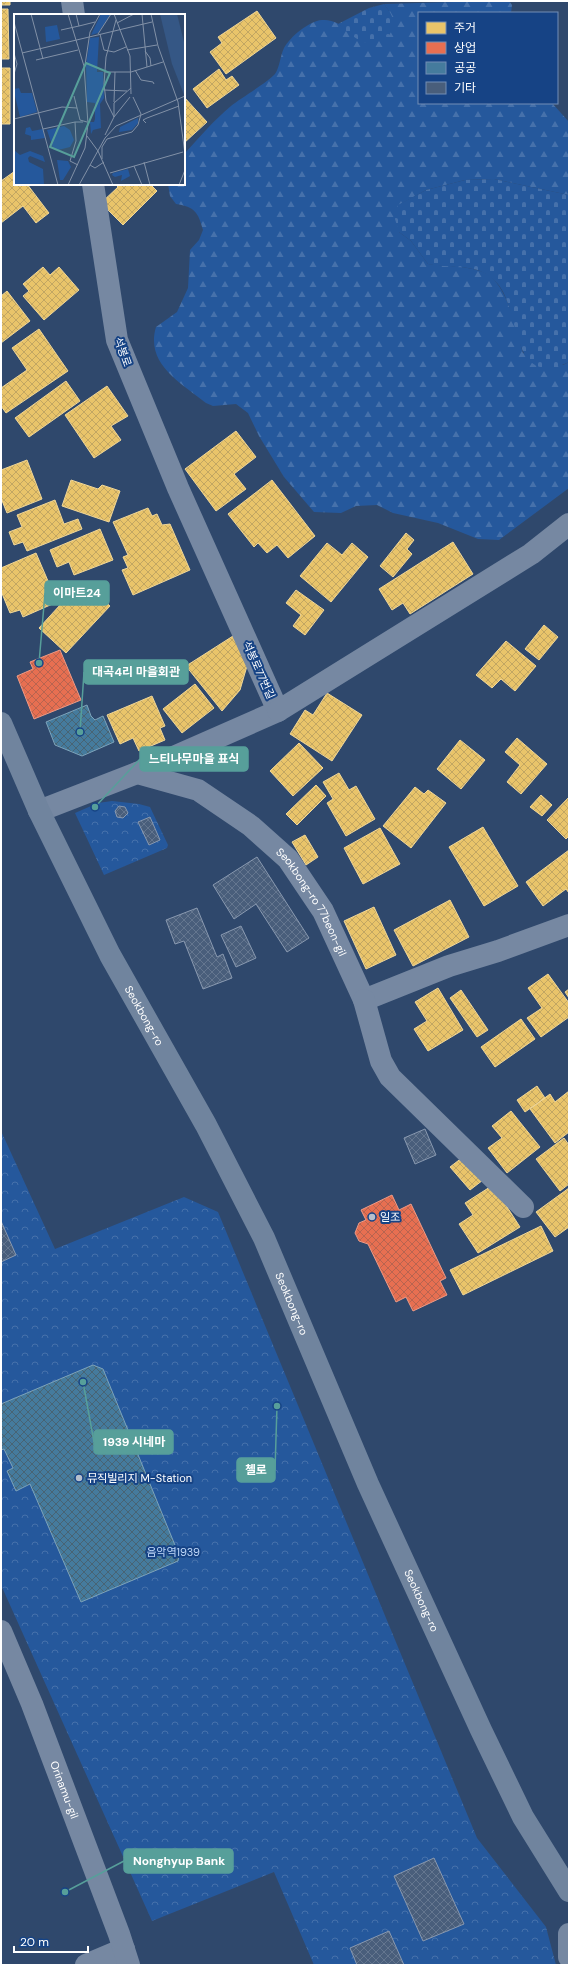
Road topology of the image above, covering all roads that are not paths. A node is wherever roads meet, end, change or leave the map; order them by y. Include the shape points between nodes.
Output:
1 (72, 1) edge
2 (74, 14) edge
3 (93, 185) edge
4 (178, 488) joint
5 (569, 524) edge
6 (278, 711) junction
7 (1, 724) edge
8 (137, 773) junction
9 (39, 811) junction
10 (569, 925) edge
11 (364, 1000) junction
12 (523, 1207) dead end
13 (1, 1631) edge
14 (569, 1891) edge
15 (569, 1934) edge
16 (126, 1957) edge
17 (569, 1957) edge
18 (86, 1965) edge

1 - 2 street
3 - 4 street, 석봉로 via 116,340
4 - 6 street, 석봉로77번길
5 - 6 street via 531,554
6 - 8 street, 석봉로77번길
7 - 9 main road, Seokbong-ro
8 - 9 street
8 - 11 street, Seokbong-ro 77beon-gil via 198,790 251,826 288,859 323,911
9 - 14 main road, Seokbong-ro via 110,955 206,1125 264,1238 368,1484 481,1730 523,1817
10 - 11 street via 449,966
11 - 12 street, Seokbong-ro 77beon-gil via 381,1061 390,1077
13 - 16 street, Orinamu-gil via 32,1704
15 - 17 street
16 - 18 street, Orinamu-gil

